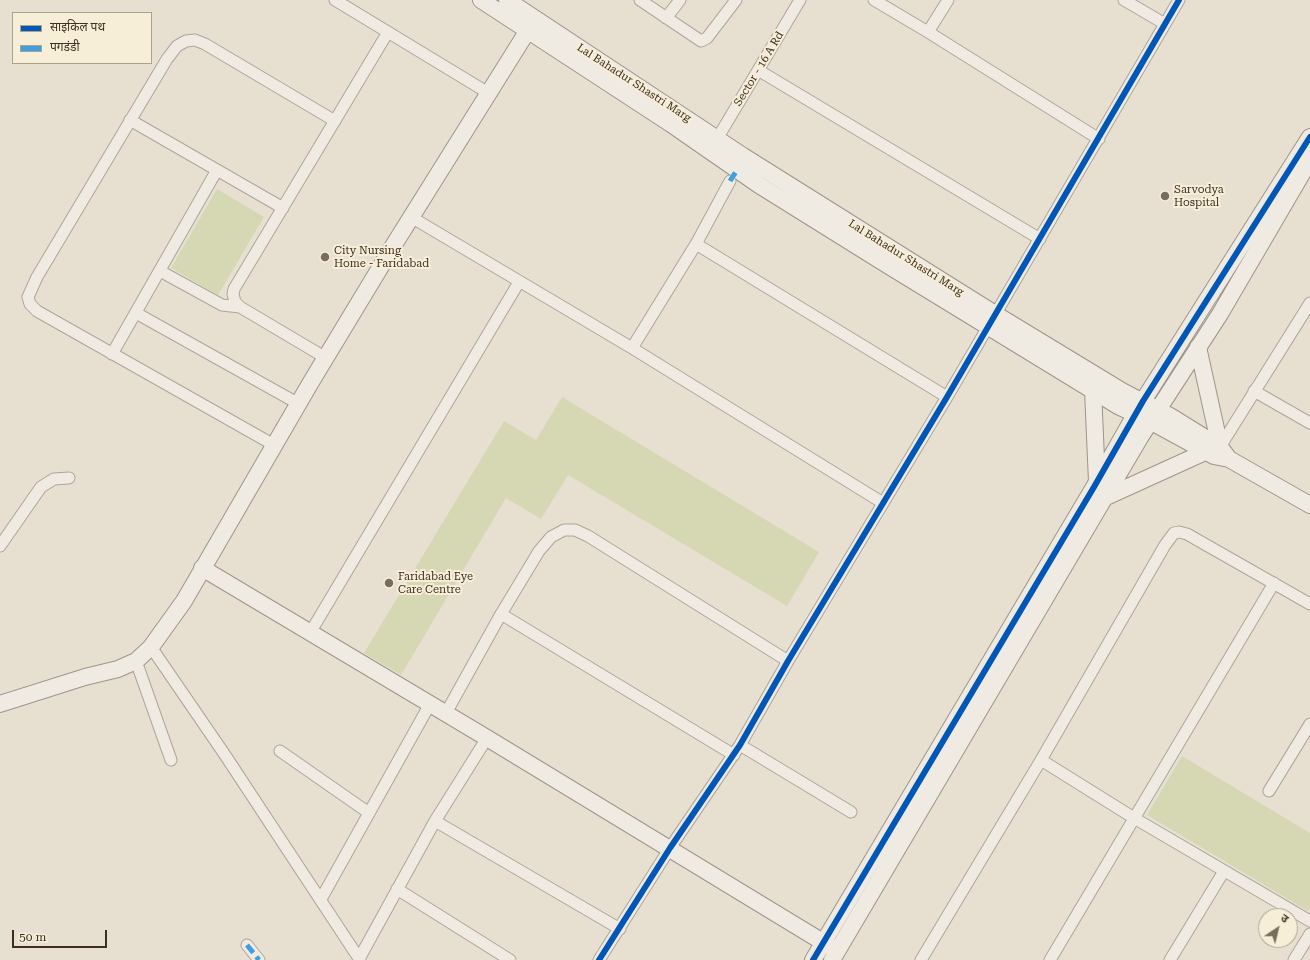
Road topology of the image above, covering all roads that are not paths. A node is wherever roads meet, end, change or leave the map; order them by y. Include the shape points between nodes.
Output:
1 (335, 0) edge
2 (481, 0) edge
3 (508, 0) edge
4 (640, 0) edge
5 (680, 0) edge
6 (736, 0) edge
7 (800, 0) edge
8 (874, 0) edge
9 (948, 0) edge
10 (1124, 0) edge
11 (1179, 0) edge
12 (666, 18) junction
13 (1165, 24) junction
14 (532, 25) junction
15 (388, 32) junction
16 (928, 32) junction
17 (758, 70) junction
18 (490, 94) junction
19 (130, 120) junction
20 (335, 121) junction
21 (1310, 137) edge
22 (1099, 139) junction
23 (714, 144) junction
24 (1310, 160) edge
25 (217, 170) junction
26 (730, 181) dead end
27 (283, 208) junction
28 (411, 216) junction
29 (1040, 239) junction
30 (696, 244) junction
31 (160, 271) junction
32 (519, 282) junction
33 (1310, 303) edge
34 (240, 307) junction
35 (136, 313) junction
36 (992, 320) junction
37 (1198, 347) junction
38 (632, 348) junction
39 (112, 354) junction
40 (326, 358) junction
41 (1093, 390) junction
42 (1254, 391) junction
43 (947, 397) junction
44 (299, 404) junction
45 (1139, 408) junction
46 (1154, 415) junction
47 (1310, 423) edge
48 (274, 445) junction
49 (1217, 453) junction
50 (69, 478) dead end
51 (1097, 482) junction
52 (1106, 496) junction
53 (883, 503) junction
54 (1310, 505) edge
55 (0, 546) edge
56 (202, 568) junction
57 (1274, 583) junction
58 (1310, 604) edge
59 (501, 614) junction
60 (310, 633) junction
61 (151, 647) junction
62 (1003, 655) junction
63 (136, 661) junction
64 (788, 661) junction
65 (0, 704) edge
66 (430, 704) junction
67 (446, 713) junction
68 (1310, 724) edge
69 (487, 738) junction
70 (740, 745) junction
71 (280, 751) dead end
72 (734, 755) junction
73 (171, 760) dead end
74 (1041, 760) junction
75 (924, 774) junction
76 (938, 781) junction
77 (1269, 791) dead end
78 (851, 812) dead end
79 (369, 814) junction
80 (1134, 818) junction
81 (435, 821) junction
82 (670, 848) junction
83 (1224, 871) junction
84 (397, 889) junction
85 (320, 899) junction
86 (1310, 922) edge
87 (620, 929) junction
88 (1310, 934) edge
89 (824, 942) junction
90 (247, 945) dead end
91 (834, 956) edge
92 (359, 959) edge
93 (259, 960) edge
94 (510, 960) edge
95 (600, 960) edge
96 (813, 960) edge
97 (921, 960) edge
98 (1050, 960) edge
99 (1170, 960) edge
100 (1294, 960) edge

1 - 15 street
2 - 14 street
3 - 14 street
4 - 12 street
5 - 12 street
6 - 12 street via 707,38 701,41
7 - 17 street, Sector - 16 A Rd
8 - 16 street
9 - 16 street
10 - 13 street
11 - 13 street
13 - 22 street
14 - 18 street
14 - 23 street, Lal Bahadur Shastri Marg
15 - 18 street
15 - 20 street
16 - 22 street
17 - 23 street, Sector - 16 A Rd
17 - 29 street
18 - 28 street
19 - 20 street via 177,46 195,40
19 - 25 street
19 - 39 street via 37,276 28,297 30,304 37,311
20 - 27 street
21 - 45 street
22 - 29 street
23 - 36 street, Lal Bahadur Shastri Marg via 744,156
24 - 37 street
25 - 27 street
25 - 31 street
26 - 30 street
27 - 34 street via 234,289 235,302
28 - 32 street
28 - 40 street
29 - 36 street
30 - 38 street
30 - 43 street
31 - 34 street via 222,304
31 - 35 street
32 - 38 street
32 - 60 street
33 - 42 street
34 - 40 street
35 - 39 street
35 - 44 street
36 - 41 street
36 - 43 street
36 - 45 street, Lal Bahadur Shastri Marg via 1119,389
37 - 46 street
37 - 49 street
38 - 53 street
39 - 48 street
40 - 44 street
41 - 45 street
41 - 51 street
42 - 47 street
42 - 49 street
43 - 53 street
44 - 48 street
45 - 46 street, Lal Bahadur Shastri Marg
45 - 51 street
46 - 49 street, Lal Bahadur Shastri Marg
46 - 52 street
48 - 56 street
49 - 52 street
49 - 54 street, Lal Bahadur Shastri Marg
50 - 55 street via 54,479 42,487
51 - 62 street
52 - 62 street
53 - 64 street
56 - 60 street
56 - 61 street via 184,600
57 - 58 street
57 - 74 street via 1187,534 1174,533
57 - 80 street
59 - 64 street via 539,551 551,537 564,530 576,530
59 - 67 street
59 - 72 street
60 - 66 street
61 - 63 street
61 - 85 street
62 - 75 street
62 - 76 street
63 - 65 street via 118,669
63 - 73 street
64 - 70 street
66 - 67 street
66 - 79 street
67 - 69 street
68 - 77 street
69 - 81 street
69 - 82 street
70 - 72 street
70 - 78 street
71 - 79 street
72 - 82 street
74 - 80 street
74 - 97 street
75 - 76 street
75 - 89 street
76 - 91 street
79 - 85 street
80 - 83 street
80 - 98 street
81 - 84 street
81 - 87 street
82 - 87 street
82 - 89 street
83 - 86 street
83 - 99 street
84 - 92 street
84 - 94 street
85 - 92 street
87 - 95 street
88 - 100 street
89 - 91 street
89 - 96 street
90 - 93 street

